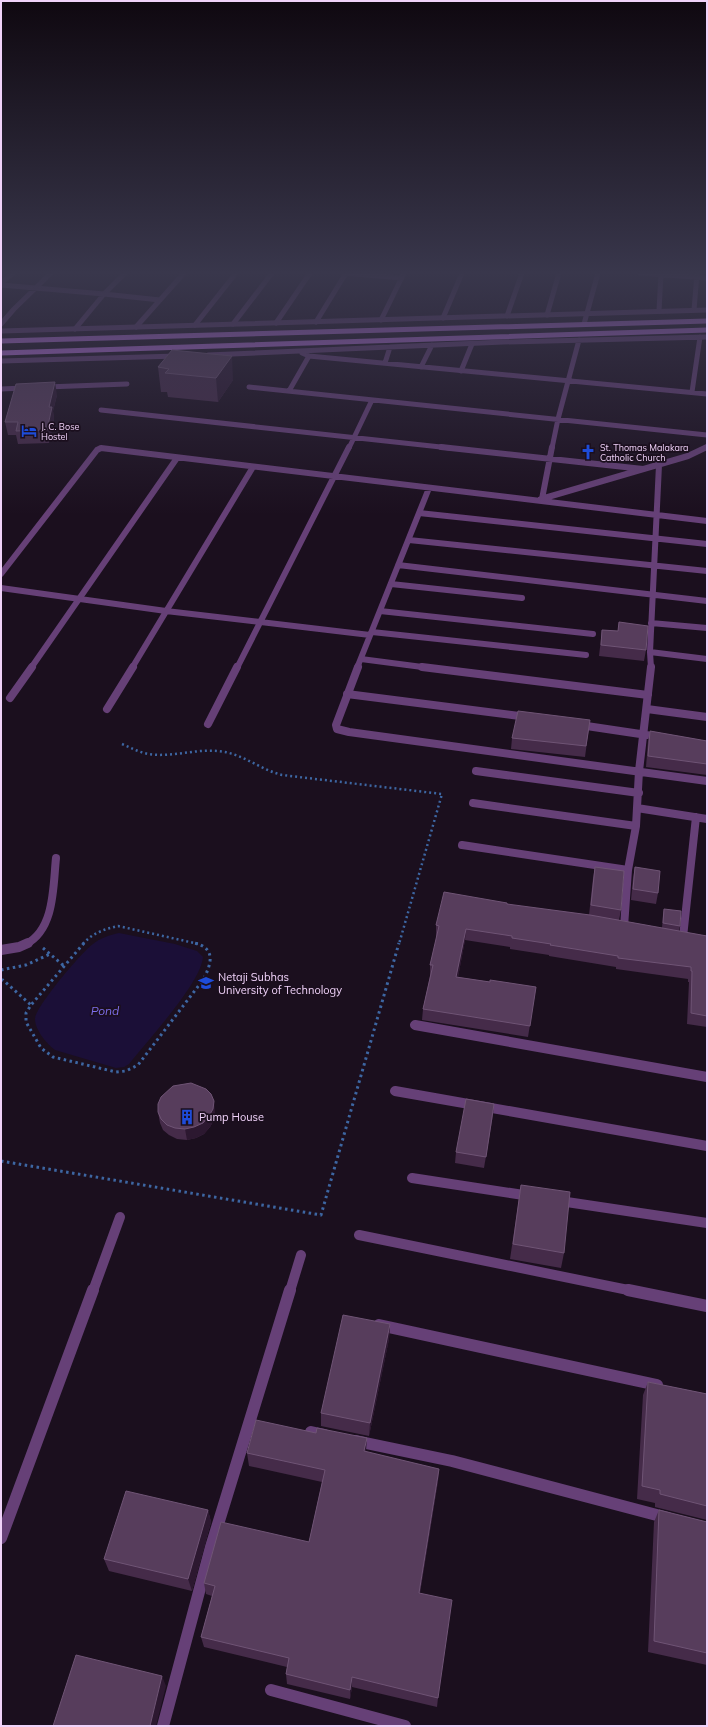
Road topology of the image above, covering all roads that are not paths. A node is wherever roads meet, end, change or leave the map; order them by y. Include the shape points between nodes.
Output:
1 (237, 354) edge
2 (304, 354) edge
3 (388, 354) edge
4 (428, 354) edge
5 (468, 354) edge
6 (575, 354) edge
7 (698, 354) edge
8 (188, 355) edge
9 (203, 355) edge
10 (309, 356) junction
11 (1, 361) edge
12 (385, 363) junction
13 (421, 367) junction
14 (461, 370) junction
15 (567, 381) junction
16 (127, 384) dead end
17 (40, 387) edge
18 (249, 387) dead end
19 (32, 388) edge
20 (1, 389) edge
21 (289, 391) junction
22 (692, 392) junction
23 (707, 394) edge
24 (372, 400) junction
25 (101, 410) dead end
26 (558, 418) junction
27 (707, 435) edge
28 (353, 439) junction
29 (707, 447) edge
30 (177, 458) junction
31 (549, 460) junction
32 (659, 465) junction
33 (253, 467) junction
34 (643, 470) junction
35 (335, 476) junction
36 (429, 488) junction
37 (539, 500) junction
38 (420, 513) junction
39 (656, 515) junction
40 (707, 522) edge
41 (655, 539) junction
42 (409, 540) junction
43 (707, 544) edge
44 (398, 565) junction
45 (654, 565) junction
46 (707, 571) edge
47 (1, 574) edge
48 (391, 584) junction
49 (1, 588) edge
50 (652, 595) junction
51 (522, 598) dead end
52 (80, 599) junction
53 (707, 601) edge
54 (166, 611) junction
55 (380, 611) junction
56 (262, 622) junction
57 (651, 623) junction
58 (707, 628) edge
59 (371, 634) junction
60 (593, 634) dead end
61 (650, 652) junction
62 (586, 655) dead end
63 (361, 659) junction
64 (707, 659) edge
65 (347, 694) junction
66 (648, 695) junction
67 (10, 698) dead end
68 (107, 709) dead end
69 (648, 709) junction
70 (707, 716) edge
71 (533, 718) edge
72 (208, 724) dead end
73 (572, 724) edge
74 (643, 733) junction
75 (656, 738) edge
76 (476, 771) dead end
77 (639, 771) junction
78 (707, 781) edge
79 (639, 793) junction
80 (473, 803) dead end
81 (637, 808) junction
82 (696, 817) junction
83 (707, 819) edge
84 (636, 826) junction
85 (462, 845) dead end
86 (56, 858) dead end
87 (628, 870) junction
88 (624, 927) edge
89 (684, 938) edge
90 (1, 950) edge
91 (416, 1025) dead end
92 (707, 1077) edge
93 (395, 1091) dead end
94 (707, 1146) edge
95 (412, 1178) dead end
96 (120, 1217) dead end
97 (707, 1223) edge
98 (358, 1235) dead end
99 (302, 1255) dead end
100 (707, 1306) edge
101 (368, 1322) edge
102 (669, 1387) edge
103 (311, 1432) edge
104 (676, 1520) edge
105 (1, 1538) edge
106 (271, 1690) dead end
107 (163, 1726) edge
108 (405, 1726) edge

1 - 9 street
2 - 10 street
3 - 12 street
4 - 13 street
5 - 14 street
6 - 15 street
7 - 22 street
8 - 11 street
10 - 12 street
10 - 21 street
12 - 13 street
13 - 14 street
14 - 15 street
15 - 22 street
15 - 26 street
16 - 17 street
18 - 21 street
19 - 20 street
21 - 24 street
22 - 23 street
24 - 26 street
24 - 28 street
25 - 28 street
26 - 27 street
26 - 31 street
28 - 31 street
28 - 35 street
29 - 32 street
30 - 33 street
30 - 47 street via 107,448 96,450
30 - 52 street
31 - 34 street
31 - 37 street
32 - 34 street
32 - 39 street
33 - 35 street
33 - 54 street
34 - 37 street
35 - 36 street
35 - 56 street
36 - 37 street
36 - 38 street
37 - 39 street
38 - 41 street
38 - 42 street
39 - 40 street
39 - 41 street
41 - 43 street
41 - 45 street
42 - 44 street
42 - 45 street
44 - 48 street
44 - 50 street
45 - 46 street
45 - 50 street
48 - 51 street
48 - 55 street
49 - 52 street
50 - 53 street
50 - 57 street
52 - 54 street
52 - 67 street
54 - 56 street
54 - 68 street
55 - 59 street
55 - 60 street
56 - 59 street
56 - 72 street
57 - 58 street
57 - 61 street
59 - 62 street
59 - 63 street
61 - 64 street
61 - 66 street
63 - 65 street
63 - 66 street
65 - 71 street
65 - 77 street via 336,725 341,731
66 - 69 street
69 - 70 street
69 - 74 street
73 - 74 street
74 - 75 street
74 - 77 street
76 - 79 street
77 - 78 street
77 - 79 street
79 - 81 street
80 - 84 street
81 - 82 street
81 - 84 street
82 - 83 street
82 - 89 street
84 - 87 street
85 - 87 street
86 - 90 street via 48,920 43,931 21,946
87 - 88 street
91 - 92 street
93 - 94 street
95 - 97 street
96 - 105 street
98 - 100 street
99 - 107 street via 211,1548
101 - 102 street
103 - 104 street via 452,1461
106 - 108 street

